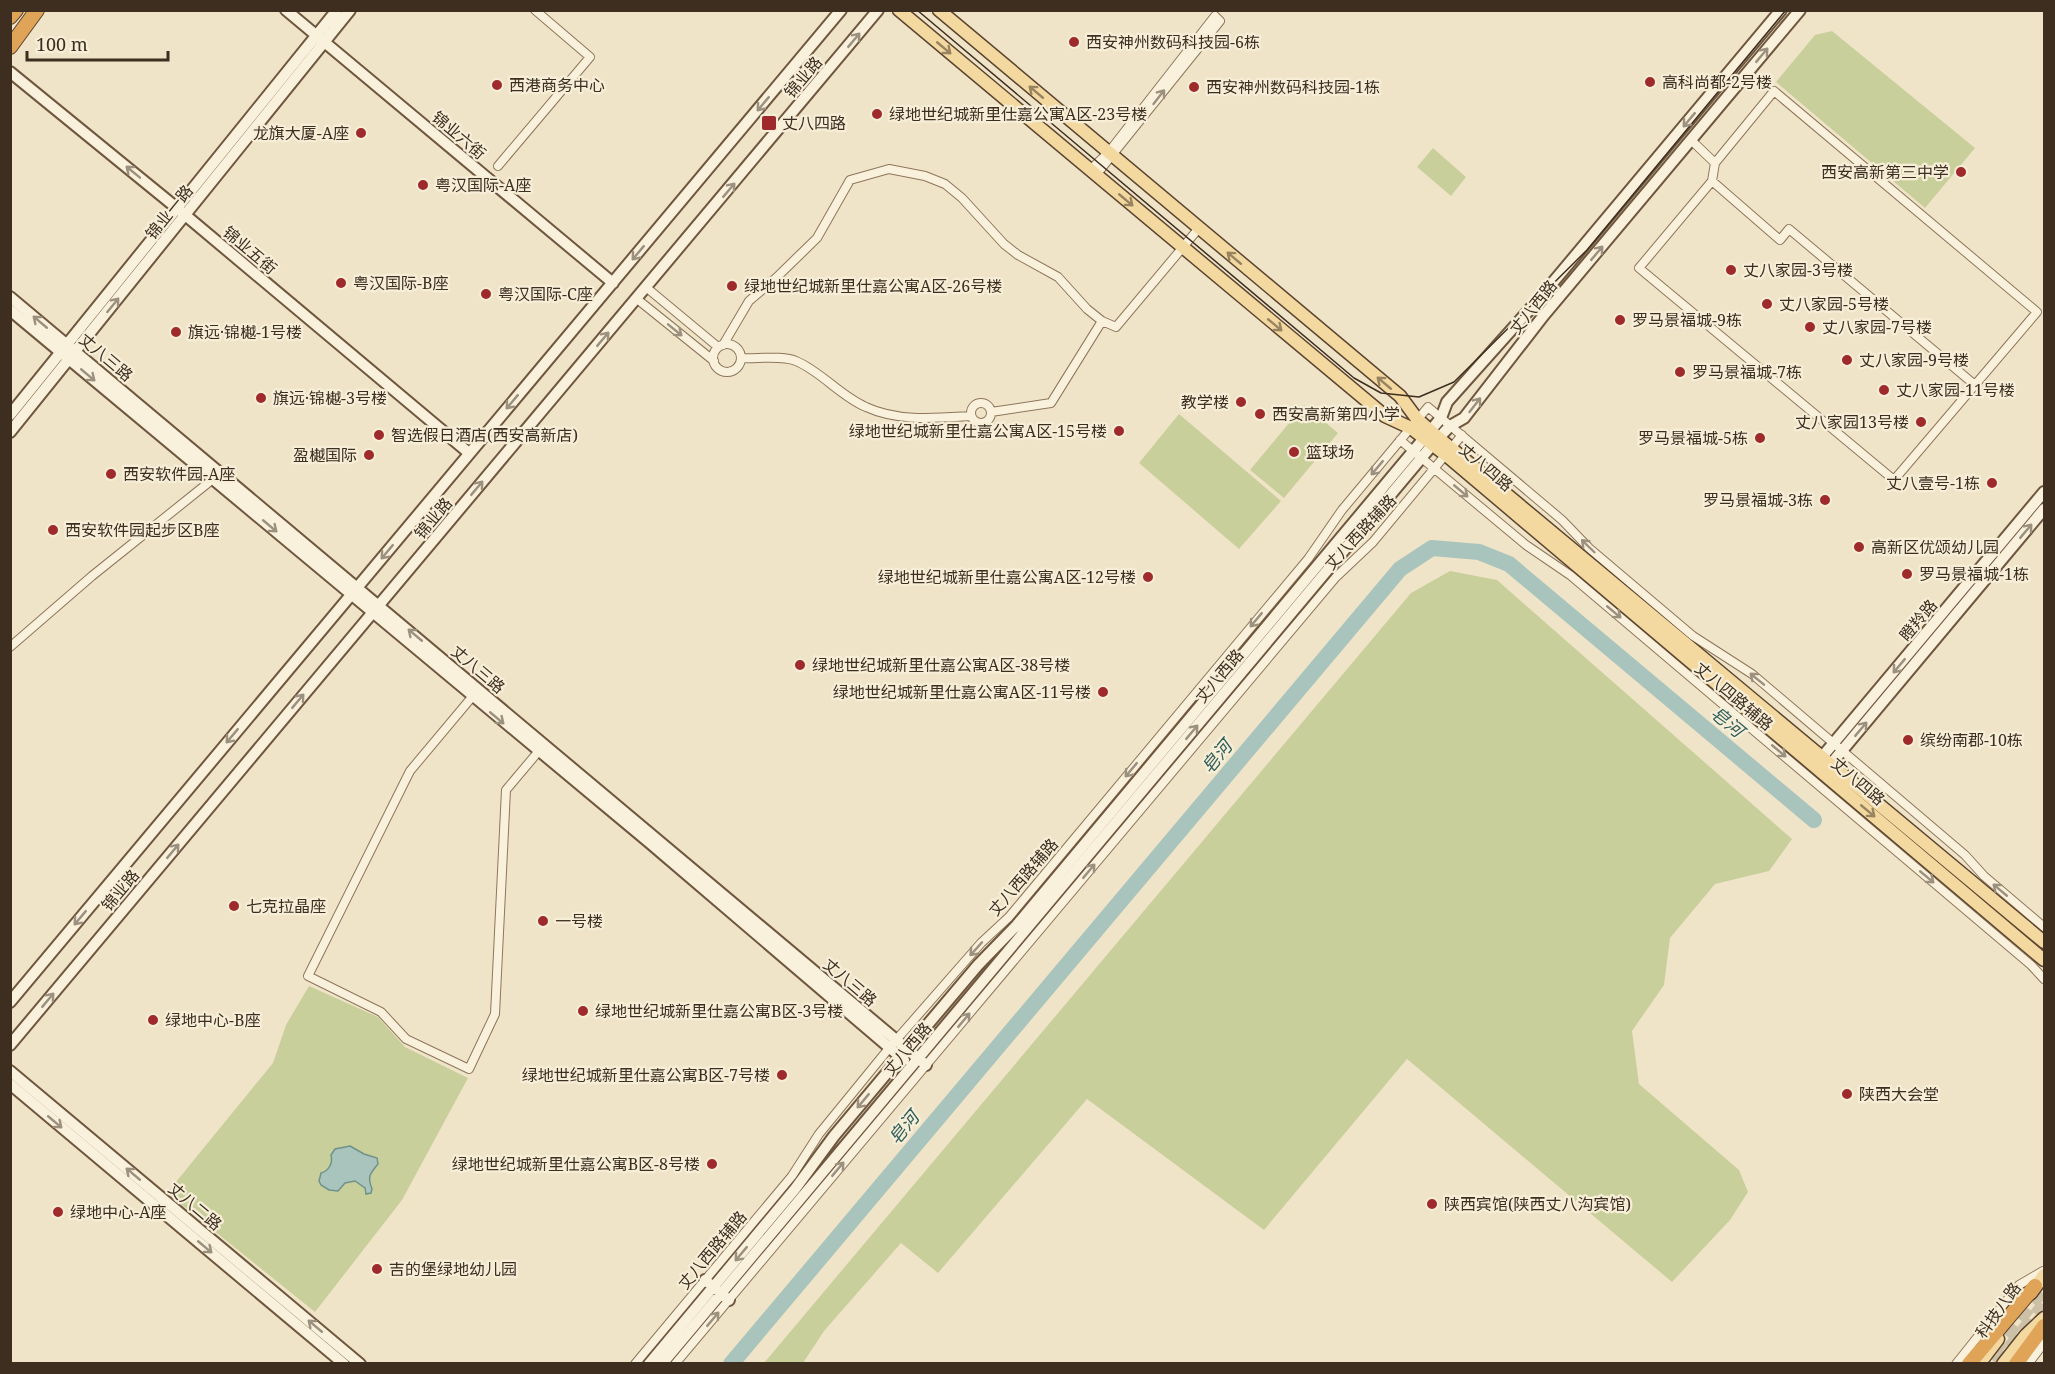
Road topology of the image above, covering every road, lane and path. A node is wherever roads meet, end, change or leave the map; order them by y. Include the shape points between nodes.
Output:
1 (16, 10) edge
2 (37, 10) edge
3 (286, 10) edge
4 (338, 10) edge
5 (350, 10) edge
6 (535, 10) edge
7 (841, 10) edge
8 (879, 10) edge
9 (899, 10) edge
10 (939, 10) edge
11 (1781, 10) edge
12 (1800, 10) edge
13 (10, 16) edge
14 (320, 39) junction
15 (10, 47) edge
16 (10, 72) edge
17 (1691, 140) junction
18 (1110, 154) junction
19 (1715, 164) junction
20 (498, 166) dead end
21 (1093, 173) junction
22 (1712, 181) junction
23 (182, 213) junction
24 (1199, 228) junction
25 (1184, 248) junction
26 (613, 283) junction
27 (647, 288) junction
28 (10, 297) edge
29 (637, 299) junction
30 (10, 310) edge
31 (1102, 321) junction
32 (721, 346) junction
33 (68, 352) junction
34 (741, 358) junction
35 (714, 361) junction
36 (1975, 385) junction
37 (1428, 407) joint
38 (991, 412) junction
39 (10, 416) edge
40 (971, 416) junction
41 (1441, 418) junction
42 (1414, 423) junction
43 (1450, 426) junction
44 (10, 432) edge
45 (1462, 435) junction
46 (1432, 438) junction
47 (1400, 440) junction
48 (1448, 452) junction
49 (469, 453) junction
50 (1417, 454) junction
51 (1434, 469) junction
52 (213, 479) junction
53 (2044, 492) edge
54 (2044, 509) edge
55 (354, 590) junction
56 (375, 609) junction
57 (10, 647) edge
58 (472, 697) junction
59 (1838, 747) junction
60 (538, 752) junction
61 (1823, 765) junction
62 (2044, 927) edge
63 (2044, 942) edge
64 (2044, 960) edge
65 (2044, 979) edge
66 (10, 1002) edge
67 (893, 1044) junction
68 (10, 1045) edge
69 (904, 1053) junction
70 (919, 1063) junction
71 (10, 1071) edge
72 (10, 1084) edge
73 (2044, 1273) edge
74 (2035, 1286) junction
75 (717, 1290) junction
76 (2044, 1318) edge
77 (2044, 1326) edge
78 (2044, 1343) edge
79 (344, 1364) edge
80 (360, 1364) edge
81 (635, 1364) edge
82 (649, 1364) edge
83 (662, 1364) edge
84 (675, 1364) edge
85 (1956, 1364) edge
86 (1969, 1364) edge
87 (1979, 1364) edge
88 (2003, 1364) edge
89 (2016, 1364) edge
90 (2028, 1364) edge

1 - 13 highway
2 - 15 highway
3 - 14 main road, 锦业六街
4 - 14 main road, 锦业一路
5 - 14 main road, 锦业一路
6 - 20 street via 590,57
7 -> 26 main road, 锦业路
27 -> 8 main road, 锦业路
9 -> 21 main road, 丈八四路
18 -> 10 main road, 丈八四路
11 -> 41 main road, 丈八西路 via 1539,299 1447,402
17 -> 12 main road, 丈八西路
14 - 23 main road, 锦业一路
14 - 26 main road, 锦业六街
23 -> 16 main road, 锦业五街
17 - 19 street
43 -> 17 main road, 丈八西路 via 1464,418 1544,315
18 -> 18 street via 1220,21 1215,16
18 - 21 street
18 - 24 main road, 丈八四路
19 - 22 street
19 - 36 street via 1774,92 2037,312
21 -> 25 main road, 丈八四路
22 - 36 street via 1780,240 1789,229
22 - 36 street via 1639,268 1894,480
23 - 33 main road, 锦业一路
23 - 49 main road, 锦业五街
24 - 25 street
42 -> 24 main road, 丈八四路 via 1400,396
25 - 31 street via 1116,327
25 -> 42 main road, 丈八四路 via 1385,416
26 -> 49 main road, 锦业路
27 - 29 main road, 锦业路
27 - 32 street
33 -> 28 main road, 丈八三路
29 -> 35 street
56 -> 29 main road, 锦业路
30 - 33 main road, 丈八三路
31 - 32 street via 1058,277 1004,244 945,184 889,169 850,180 817,238 749,301
31 - 38 street via 1051,403
32 - 34 street via 732,345
32 - 35 street via 713,355
33 - 39 main road, 锦业一路
33 - 44 main road, 锦业一路
33 -> 52 main road, 丈八三路
33 - 55 main road, 丈八三路
34 - 35 street via 730,371 720,370
34 - 40 street via 795,360 849,398 891,415
37 - 41 street, 丈八四路辅路
37 - 42 street, 丈八西路辅路
38 - 40 street via 981,423
38 - 40 street via 986,404 979,403 973,406
41 - 43 street, 丈八四路辅路
41 - 46 main road, 丈八西路
42 - 46 main road, 丈八四路
42 - 47 street, 丈八西路辅路
43 - 45 street, 丈八四路辅路
43 - 46 main road, 丈八西路
45 - 48 street, 丈八西路辅路
59 -> 45 street, 丈八四路辅路 via 1752,674 1693,636
46 - 48 main road, 丈八四路
46 - 50 main road, 丈八西路
47 - 50 street, 丈八四路辅路
47 -> 67 street, 丈八西路辅路 via 1342,510 1308,559 1009,917 981,943
48 - 51 street, 丈八西路辅路
48 - 61 main road, 丈八四路
49 -> 55 main road, 锦业路
50 - 51 street, 丈八四路辅路
50 - 69 main road, 丈八西路
70 -> 50 main road, 丈八西路
51 -> 65 street, 丈八四路辅路 via 1526,545 1570,575
70 -> 51 street, 丈八西路辅路 via 1336,577 1373,542
52 -> 55 main road, 丈八三路
52 - 57 street
53 -> 59 main road, 瞪羚路
59 -> 54 main road, 瞪羚路
55 - 56 main road, 丈八三路
55 -> 66 main road, 锦业路
56 - 58 main road, 丈八三路
67 -> 56 main road, 丈八三路
68 -> 56 main road, 锦业路
58 -> 60 main road, 丈八三路
58 - 60 street via 410,771 308,976 381,1012 406,1039 469,1069 495,1014 506,790
59 - 61 main road, 瞪羚路
62 -> 59 street, 丈八四路辅路
60 - 67 main road, 丈八三路
61 - 63 main road, 丈八四路
61 -> 64 main road, 丈八四路
67 - 69 main road, 丈八三路
67 - 75 street, 丈八西路辅路 via 819,1134
69 - 70 main road, 丈八三路
69 -> 75 main road, 丈八西路 via 834,1136
75 -> 70 main road, 丈八西路
80 -> 71 main road, 丈八二路
72 -> 79 main road, 丈八二路
73 - 74 main road, 科技八路
73 - 85 street via 2019,1285
74 - 86 highway
74 - 87 main road, 科技八路
75 - 81 street, 丈八西路辅路
75 - 82 main road, 丈八西路
75 - 83 main road, 丈八西路
84 -> 75 street, 丈八西路辅路
76 - 88 main road
77 - 89 highway
78 - 90 street

